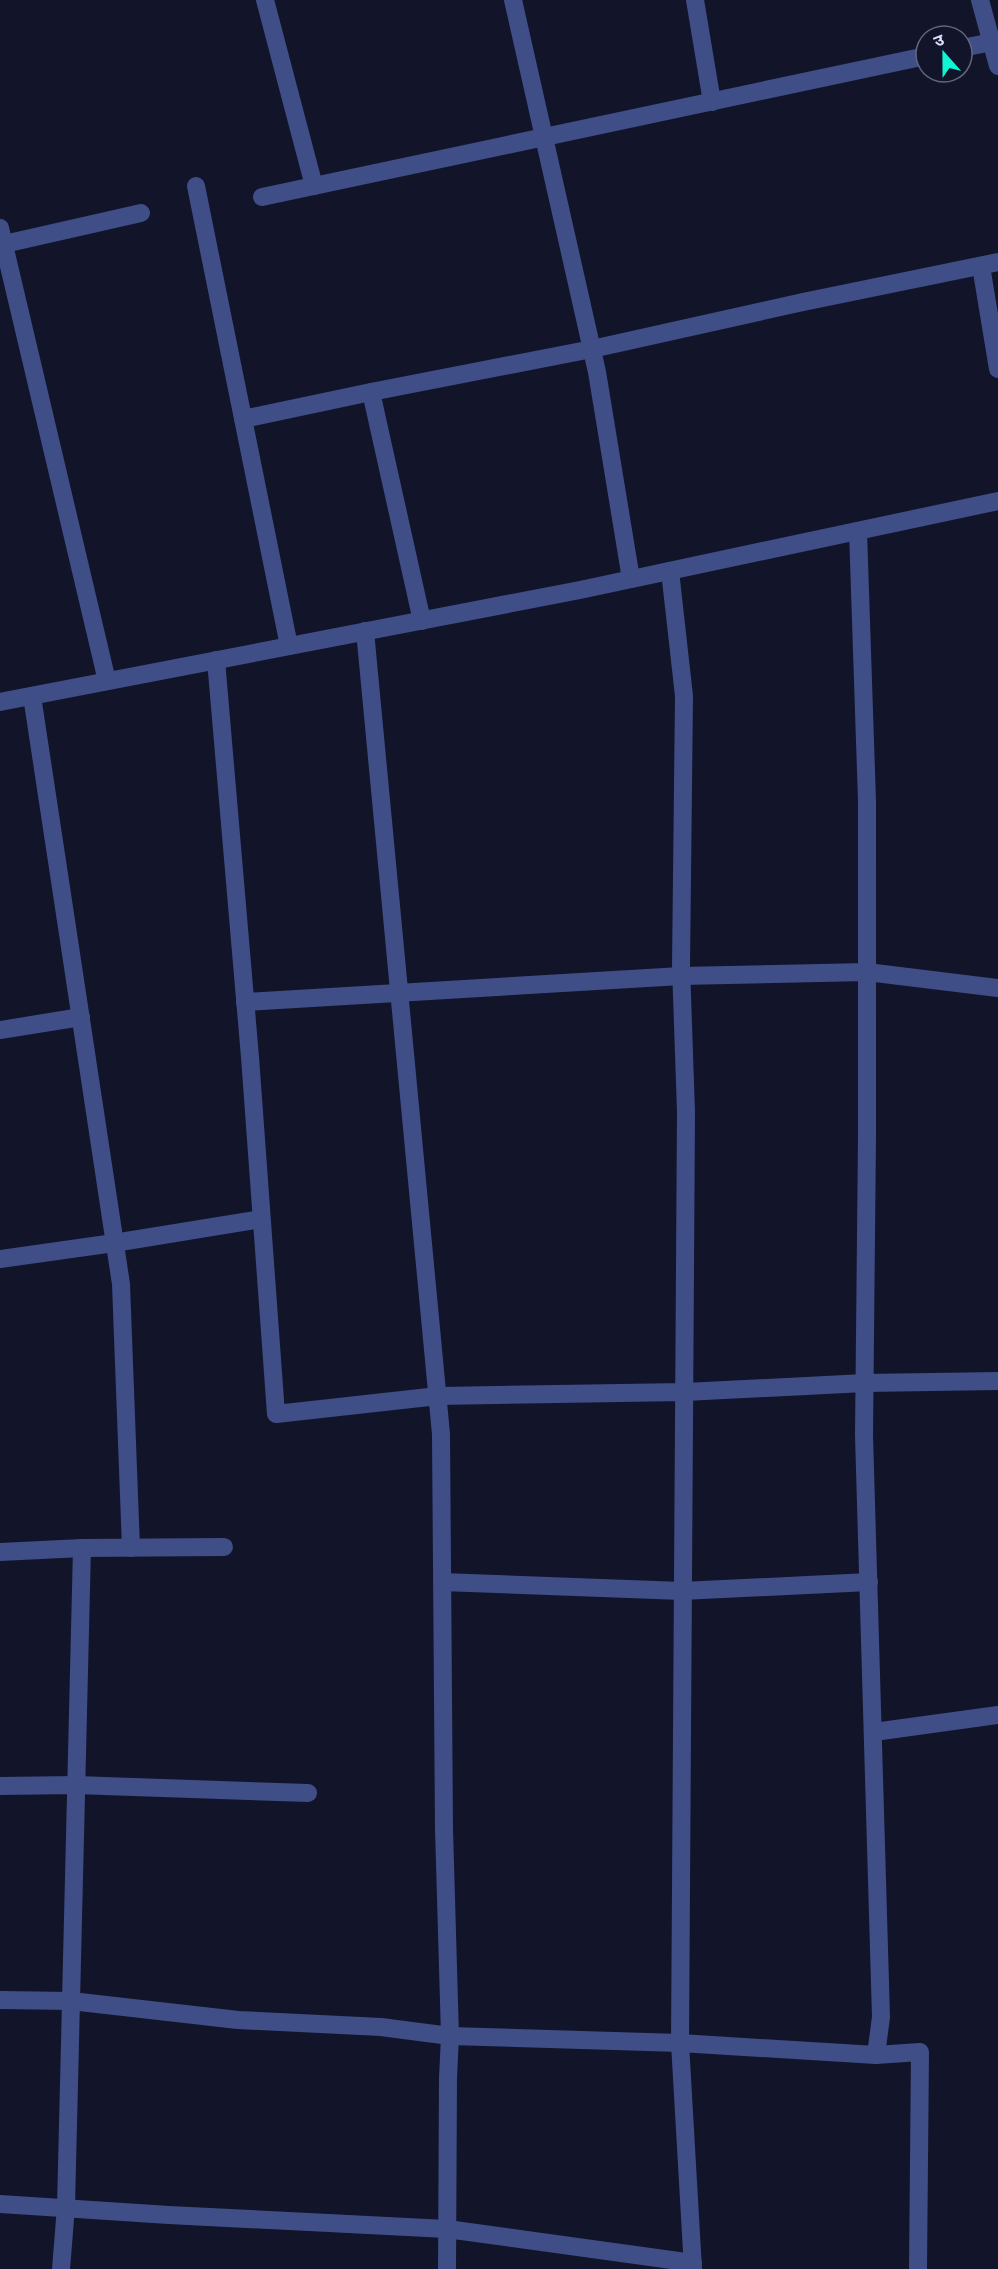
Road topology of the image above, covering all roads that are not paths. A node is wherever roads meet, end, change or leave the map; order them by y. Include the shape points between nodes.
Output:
1 (265, 0) edge
2 (513, 0) edge
3 (695, 0) edge
4 (980, 0) edge
5 (992, 42) junction
6 (974, 46) edge
7 (914, 59) edge
8 (998, 66) edge
9 (712, 102) junction
10 (544, 138) junction
11 (196, 186) dead end
12 (314, 186) junction
13 (262, 198) dead end
14 (141, 213) dead end
15 (1, 239) edge
16 (989, 264) edge
17 (592, 349) junction
18 (998, 369) edge
19 (371, 392) junction
20 (243, 420) junction
21 (998, 501) edge
22 (858, 531) junction
23 (670, 571) junction
24 (631, 579) junction
25 (422, 621) junction
26 (365, 631) junction
27 (289, 646) junction
28 (216, 660) junction
29 (108, 681) junction
30 (32, 696) junction
31 (0, 702) edge
32 (867, 972) junction
33 (681, 976) junction
34 (998, 988) edge
35 (400, 991) junction
36 (245, 1002) junction
37 (81, 1017) junction
38 (0, 1030) edge
39 (261, 1219) junction
40 (114, 1243) junction
41 (0, 1259) edge
42 (998, 1381) edge
43 (865, 1383) junction
44 (685, 1392) junction
45 (438, 1396) junction
46 (224, 1547) dead end
47 (82, 1548) junction
48 (130, 1548) junction
49 (0, 1552) edge
50 (442, 1582) junction
51 (869, 1582) junction
52 (683, 1590) junction
53 (998, 1715) edge
54 (874, 1732) junction
55 (76, 1785) junction
56 (0, 1786) edge
57 (308, 1792) dead end
58 (0, 2000) edge
59 (71, 2001) junction
60 (450, 2036) junction
61 (680, 2043) junction
62 (876, 2055) junction
63 (0, 2204) edge
64 (66, 2207) junction
65 (447, 2229) junction
66 (693, 2266) edge
67 (61, 2269) edge
68 (447, 2269) edge
69 (918, 2269) edge

1 - 12 street
2 - 10 street
3 - 9 street
4 - 5 street
5 - 6 street
5 - 8 street
7 - 9 street
9 - 10 street
10 - 12 street
10 - 17 street
11 - 20 street
12 - 13 street
14 - 15 street
15 - 29 street
16 - 17 street
16 - 18 street
17 - 19 street
17 - 24 street
19 - 20 street
19 - 25 street
20 - 27 street
21 - 22 street
22 - 23 street
22 - 32 street via 867,801
23 - 24 street
23 - 33 street via 684,696
24 - 25 street
25 - 26 street
26 - 27 street
26 - 35 street
27 - 28 street
28 - 29 street
28 - 36 street
29 - 30 street
30 - 31 street
30 - 37 street
32 - 33 street
32 - 34 street
32 - 43 street
33 - 35 street
33 - 44 street via 686,1112
35 - 36 street
35 - 45 street
36 - 39 street
37 - 38 street
37 - 40 street
39 - 40 street
39 - 45 street via 276,1414
40 - 41 street
40 - 48 street via 121,1284
42 - 43 street
43 - 44 street
43 - 51 street
44 - 45 street
44 - 52 street
45 - 50 street
46 - 48 street
47 - 48 street
47 - 49 street
47 - 55 street
50 - 52 street
50 - 60 street
51 - 52 street
51 - 54 street
52 - 61 street
53 - 54 street
54 - 62 street via 881,2017
55 - 56 street
55 - 57 street
55 - 59 street
58 - 59 street
59 - 60 street via 238,2020
59 - 64 street
60 - 61 street
60 - 65 street
61 - 62 street
61 - 66 street
62 - 69 street via 920,2052
63 - 64 street
64 - 65 street
64 - 67 street
65 - 66 street
65 - 68 street

